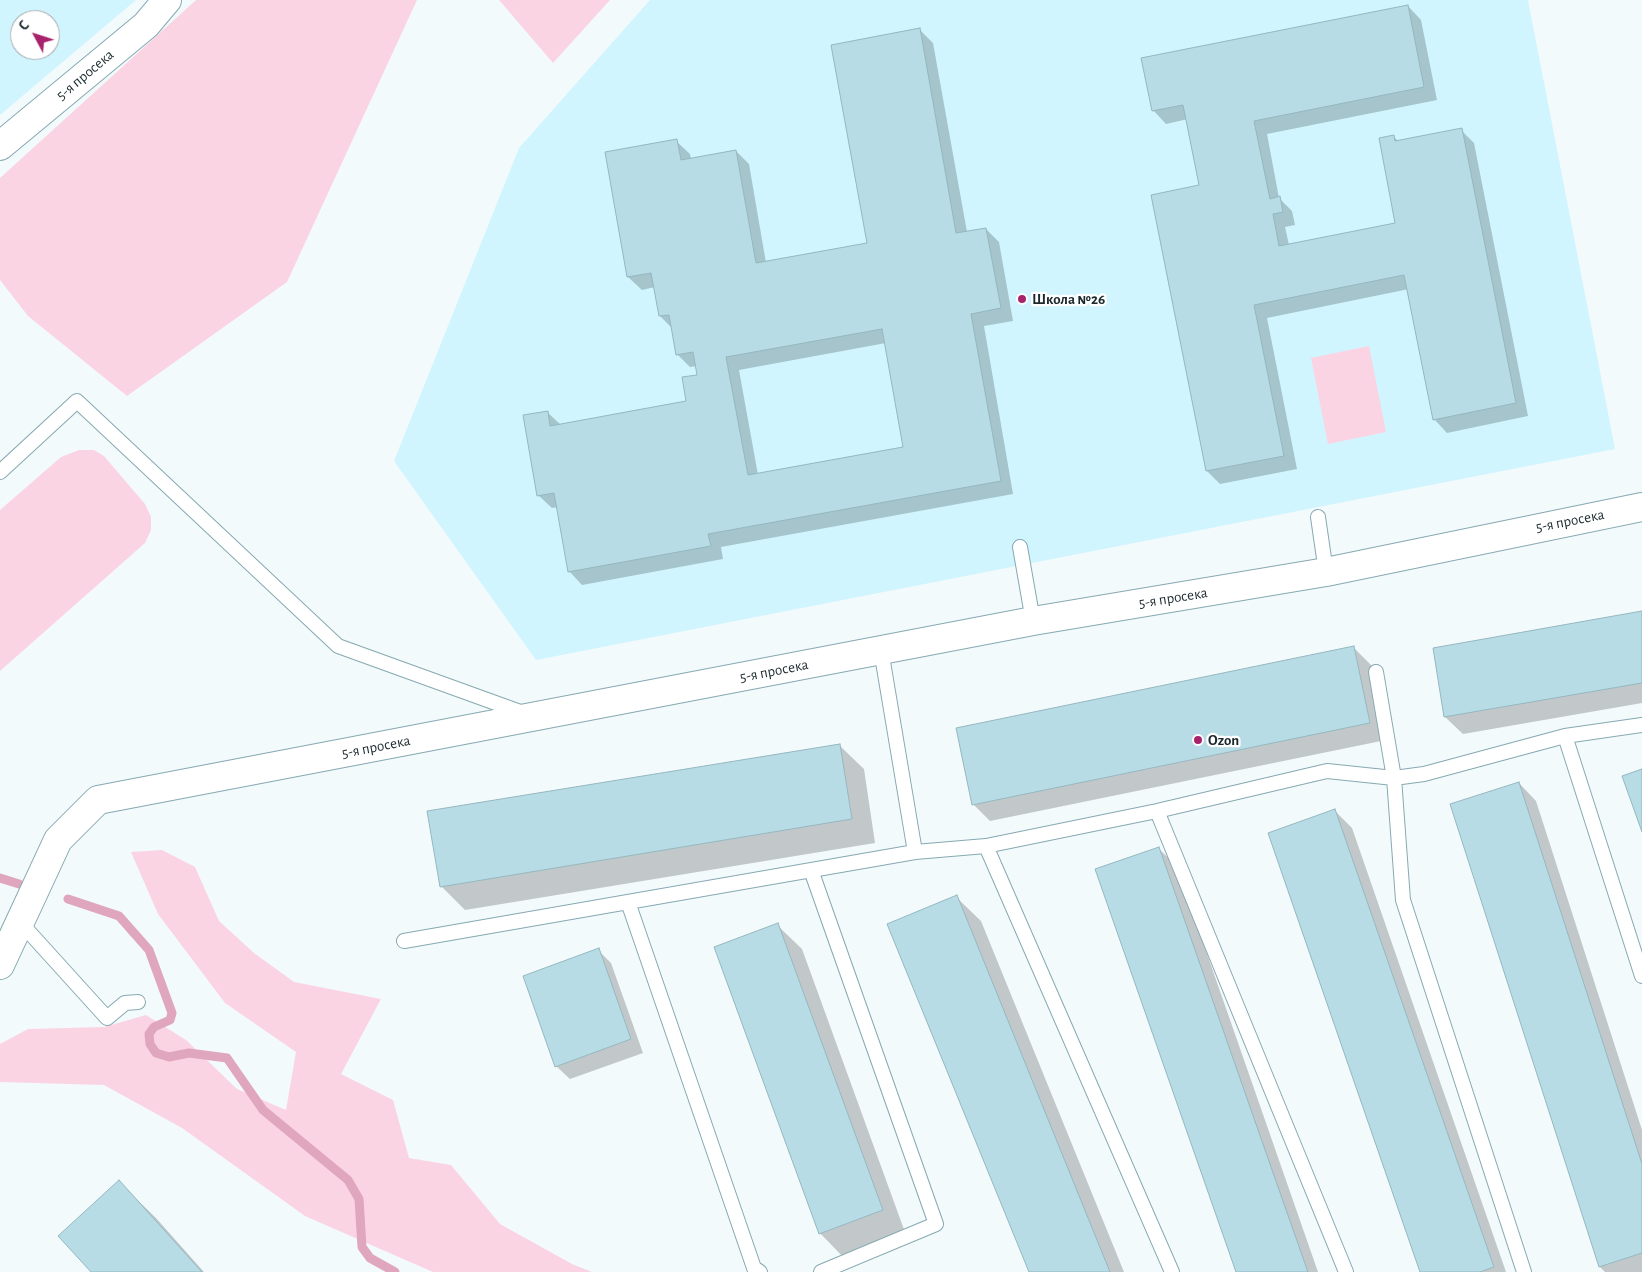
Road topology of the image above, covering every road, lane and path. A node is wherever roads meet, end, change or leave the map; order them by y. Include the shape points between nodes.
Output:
1 (167, 0) edge
2 (0, 146) edge
3 (0, 472) edge
4 (1642, 507) edge
5 (1318, 517) dead end
6 (1020, 547) dead end
7 (1326, 572) junction
8 (1033, 621) junction
9 (881, 650) junction
10 (1376, 672) dead end
11 (534, 717) junction
12 (1642, 725) edge
13 (1565, 736) junction
14 (1394, 778) junction
15 (1157, 811) junction
16 (986, 846) junction
17 (915, 852) junction
18 (811, 870) junction
19 (628, 902) junction
20 (20, 922) junction
21 (404, 941) dead end
22 (0, 965) edge
23 (1642, 976) edge
24 (138, 1002) dead end
25 (760, 1272) edge
26 (821, 1272) edge
27 (1172, 1272) edge
28 (1346, 1272) edge
29 (1524, 1272) edge

1 - 2 street, 5-я просека via 146,25
3 - 11 lane via 77,401 338,646
4 - 7 street, 5-я просека
5 - 7 lane
6 - 8 lane
7 - 8 street, 5-я просека
8 - 9 street, 5-я просека
9 - 11 street, 5-я просека
9 - 17 lane
10 - 14 lane
11 - 20 street, 5-я просека via 98,800 58,840
12 - 13 lane
13 - 14 lane via 1424,774
13 - 23 lane
14 - 15 lane via 1327,771
14 - 29 lane via 1403,900
15 - 16 lane
15 - 28 lane
16 - 17 lane
16 - 27 lane
17 - 18 lane
18 - 19 lane
18 - 26 lane via 936,1224
19 - 21 lane
19 - 25 lane via 754,1268
20 - 22 street, 5-я просека
20 - 24 lane via 107,1018 125,1003

